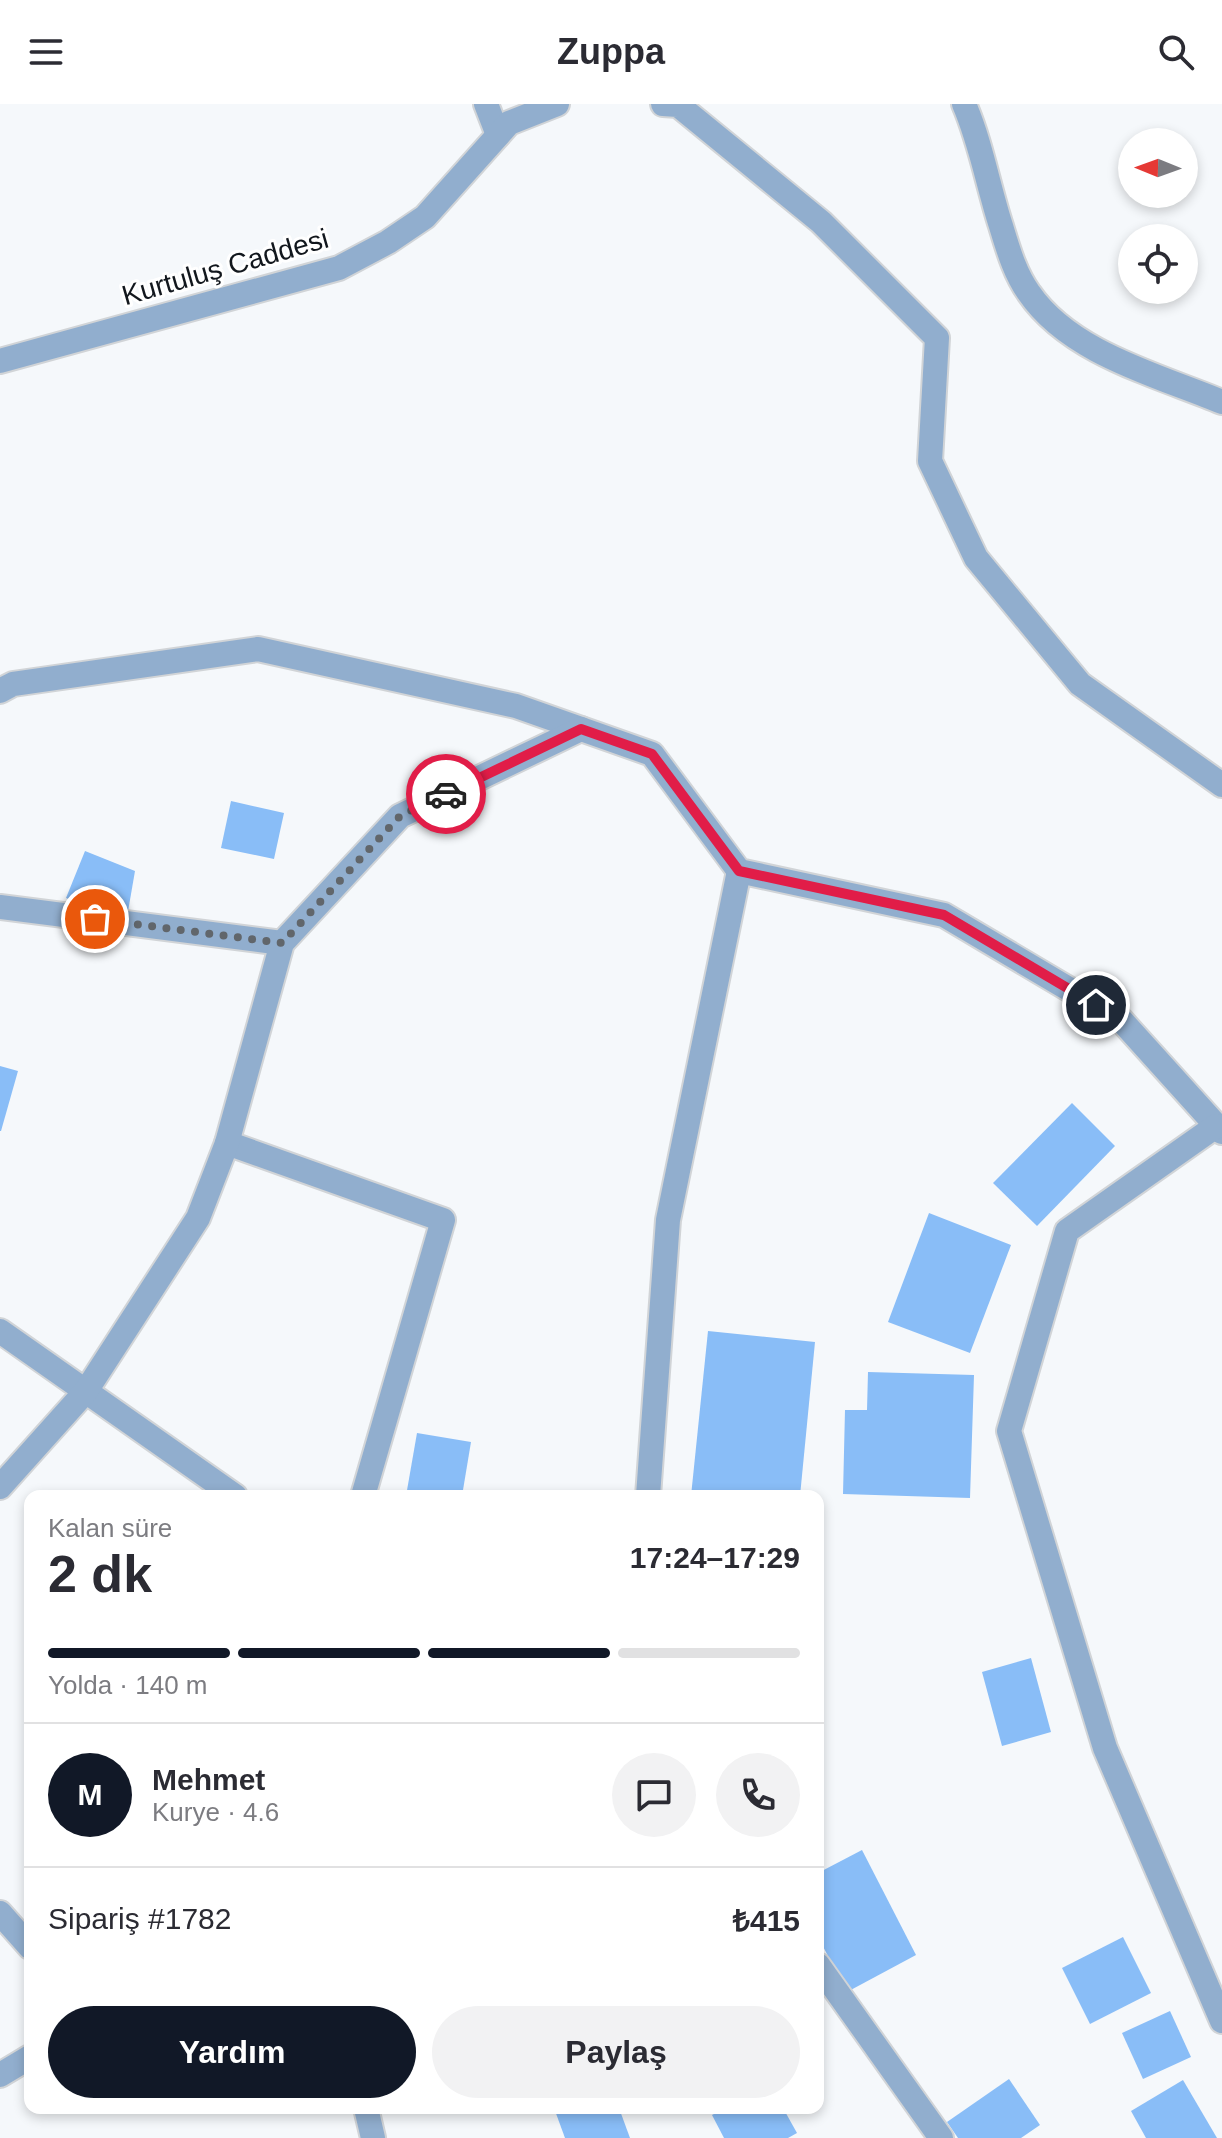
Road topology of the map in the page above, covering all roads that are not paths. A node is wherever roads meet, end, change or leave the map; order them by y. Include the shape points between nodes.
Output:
1 (486, 104) edge
2 (557, 104) edge
3 (663, 104) edge
4 (964, 104) edge
5 (498, 135) junction
6 (0, 361) edge
7 (1222, 402) edge
8 (0, 691) edge
9 (581, 729) junction
10 (1222, 785) edge
11 (739, 871) junction
12 (0, 907) edge
13 (282, 943) junction
14 (1219, 1129) edge
15 (227, 1143) junction
16 (0, 1331) edge
17 (86, 1391) junction
18 (0, 1487) edge
19 (226, 1490) edge
20 (365, 1490) edge
21 (648, 1490) edge
22 (0, 1913) edge
23 (24, 1940) edge
24 (824, 1973) edge
25 (1222, 2021) edge
26 (24, 2061) edge
27 (0, 2075) edge
28 (366, 2114) edge
29 (368, 2136) edge
30 (941, 2138) edge

1 - 5 street
2 - 5 street, Kurtuluş Caddesi via 509,123
3 - 10 street via 678,105 821,222 937,338 930,461 976,558 1080,684
4 - 7 street via 1018,275 1041,309 1089,347
5 - 6 street, Kurtuluş Caddesi via 425,217 339,268
8 - 9 street via 13,684 258,649 516,706
9 - 11 street via 652,754
9 - 13 street via 400,816
11 - 14 street via 944,915 1121,1020
11 - 21 street via 668,1220
12 - 13 street
13 - 15 street
14 - 25 street via 1067,1231 1009,1431 1105,1748
15 - 17 street via 198,1218
15 - 20 street via 443,1220
16 - 17 street
17 - 18 street
17 - 19 street
22 - 23 street
24 - 30 street
26 - 27 street
28 - 29 street

